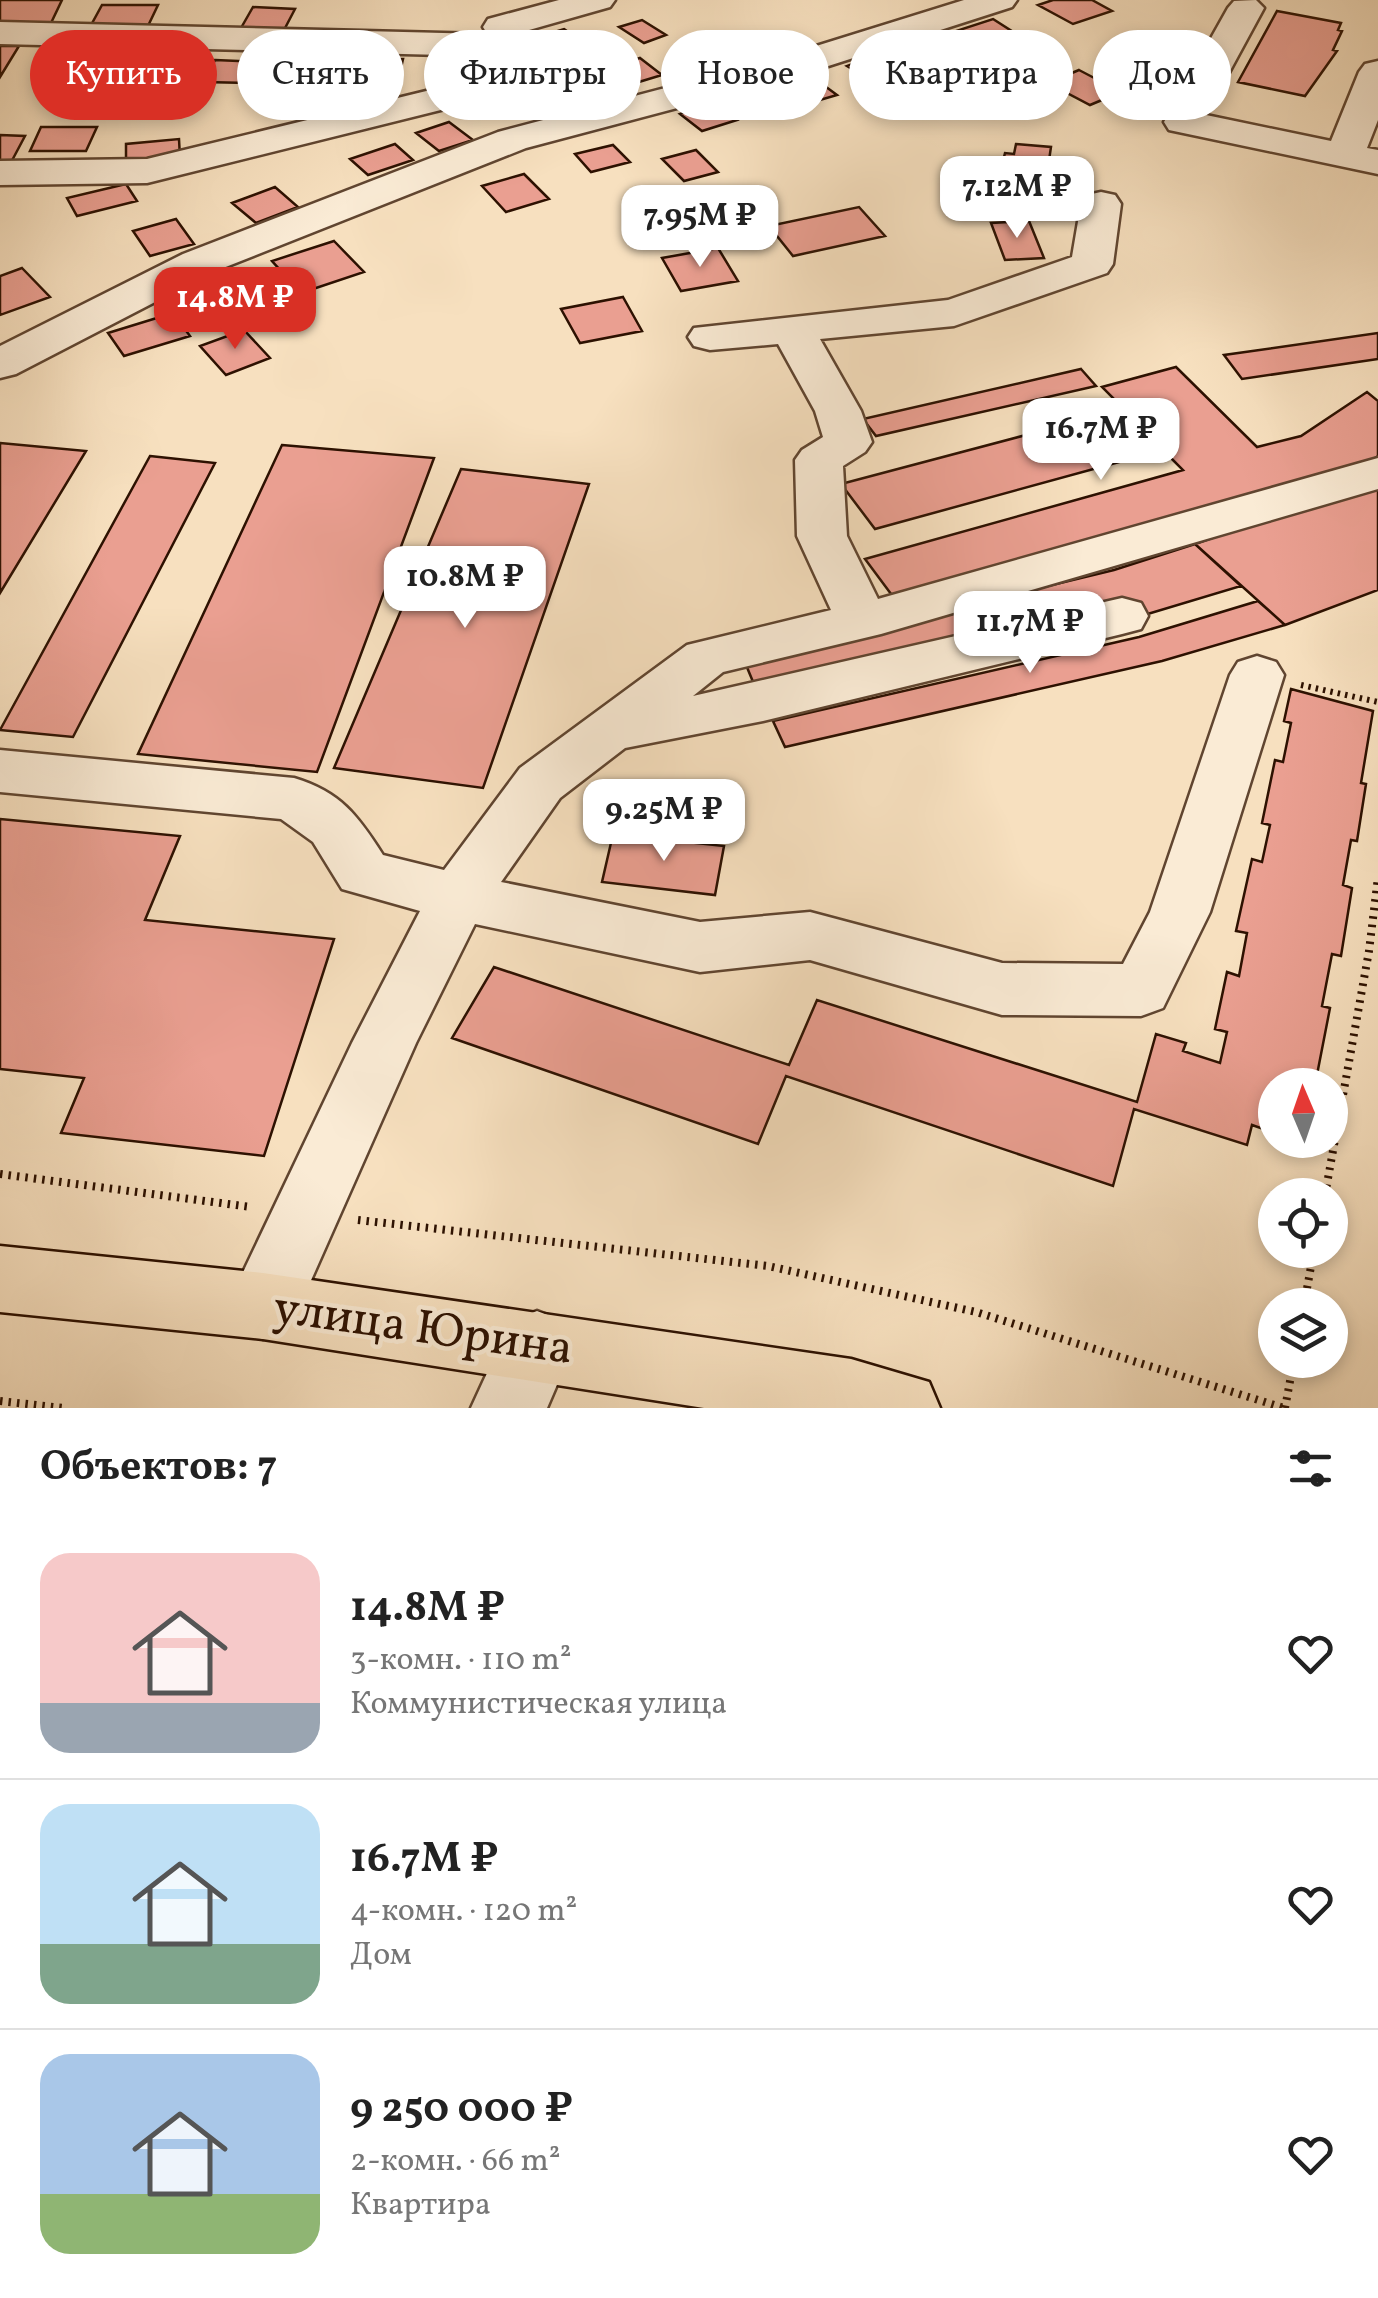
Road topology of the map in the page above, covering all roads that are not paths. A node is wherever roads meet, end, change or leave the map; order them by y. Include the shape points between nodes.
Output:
1 (216, 0) edge
2 (598, 0) edge
3 (1000, 0) edge
4 (1246, 8) dead end
5 (488, 24) edge
6 (205, 30) edge
7 (0, 33) edge
8 (30, 33) edge
9 (217, 34) edge
10 (1378, 72) edge
11 (424, 103) edge
12 (505, 120) edge
13 (512, 140) junction
14 (1362, 158) edge
15 (0, 173) edge
16 (1101, 204) dead end
17 (791, 328) junction
18 (710, 337) dead end
19 (0, 364) edge
20 (1378, 473) edge
21 (1122, 616) dead end
22 (862, 621) junction
23 (1257, 675) road end
24 (608, 732) junction
25 (0, 771) edge
26 (458, 897) junction
27 (0, 1279) edge
28 (263, 1306) junction
29 (523, 1377) edge
30 (902, 1408) edge

1 - 6 street
2 - 5 street
3 - 13 street via 781,69
4 - 14 street via 1183,122
5 - 9 street
7 - 8 street
10 - 14 street
11 - 15 street via 146,171
12 - 13 street
13 - 19 street via 198,262
16 - 17 street via 1092,264 954,313
17 - 18 street
17 - 22 street via 848,442 820,460 822,536
20 - 22 street
21 - 24 street
22 - 24 street via 706,658
23 - 26 street via 1180,912 1141,990 1002,989 810,936 700,947
24 - 26 street via 540,784
25 - 26 street via 294,799 334,826 363,873
26 - 28 street
27 - 28 main road, улица Юрина
28 - 29 main road, улица Юрина
29 - 30 main road, улица Юрина via 850,1395

